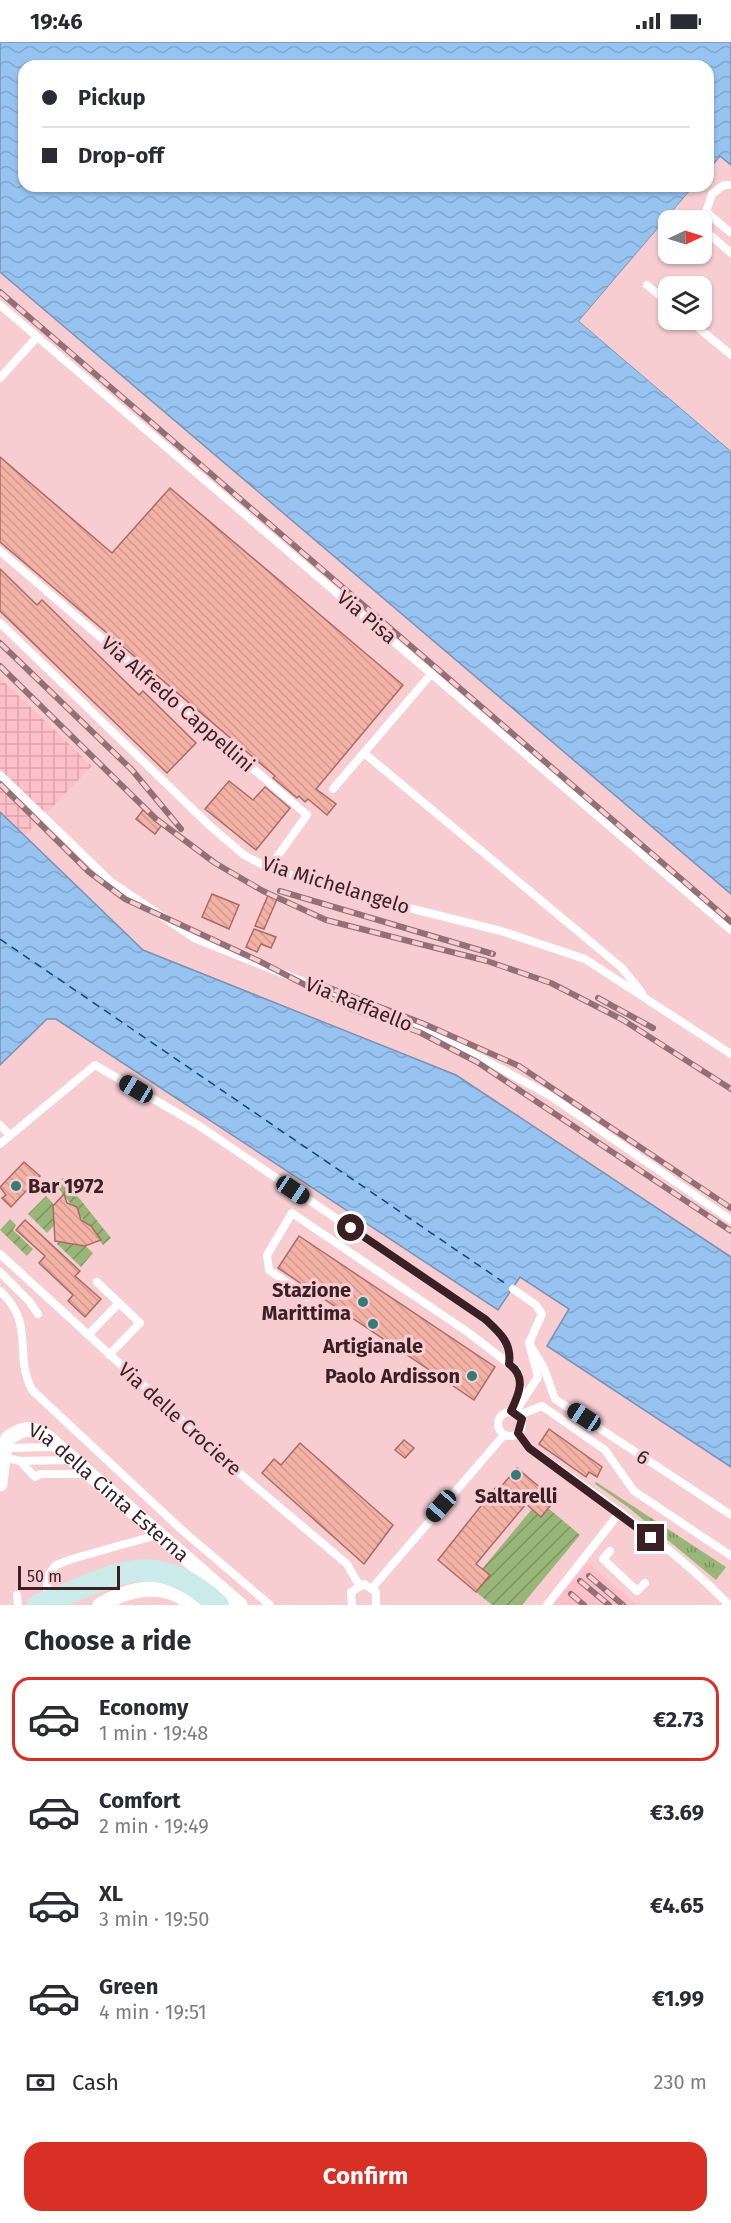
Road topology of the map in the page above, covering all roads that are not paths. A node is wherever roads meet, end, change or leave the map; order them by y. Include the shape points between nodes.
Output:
1 (731, 185) edge
2 (731, 232) edge
3 (712, 237) edge
4 (731, 253) edge
5 (647, 285) dead end
6 (658, 294) edge
7 (0, 305) edge
8 (700, 330) edge
9 (37, 337) junction
10 (731, 355) edge
11 (0, 378) edge
12 (0, 551) edge
13 (0, 623) edge
14 (432, 673) junction
15 (364, 753) junction
16 (0, 775) edge
17 (333, 789) dead end
18 (268, 868) junction
19 (731, 930) edge
20 (645, 997) junction
21 (731, 1054) edge
22 (0, 1125) edge
23 (9, 1134) junction
24 (0, 1144) edge
25 (731, 1220) edge
26 (0, 1254) edge
27 (0, 1272) edge
28 (97, 1282) dead end
29 (513, 1289) dead end
30 (0, 1291) edge
31 (307, 1297) dead end
32 (119, 1303) junction
33 (38, 1314) dead end
34 (88, 1335) junction
35 (529, 1343) junction
36 (109, 1354) junction
37 (509, 1364) junction
38 (515, 1413) junction
39 (518, 1433) junction
40 (504, 1435) junction
41 (4, 1443) edge
42 (72, 1460) junction
43 (20, 1461) junction
44 (86, 1474) junction
45 (0, 1484) edge
46 (620, 1512) junction
47 (731, 1515) edge
48 (157, 1535) junction
49 (610, 1551) dead end
50 (731, 1556) edge
51 (645, 1582) dead end
52 (359, 1585) junction
53 (373, 1587) junction
54 (17, 1595) dead end
55 (349, 1604) edge
56 (18, 1605) edge
57 (38, 1605) edge
58 (48, 1605) edge
59 (100, 1605) edge
60 (193, 1605) edge
61 (218, 1605) edge
62 (240, 1605) edge
63 (270, 1605) edge
64 (376, 1605) edge
65 (547, 1605) edge
66 (729, 1605) edge

1 - 2 lane via 712,194 706,212
3 - 4 lane
5 - 6 lane
7 - 9 lane, Via Pisa
8 - 10 lane
9 - 11 lane
9 - 14 lane, Via Pisa
12 - 18 lane, Via Alfredo Cappellini via 307,816
13 - 18 lane, Via Michelangelo via 225,840
14 - 15 lane
14 - 19 lane, Via Pisa
15 - 17 lane
15 - 20 lane via 622,968
16 - 25 lane, Via Raffaello via 110,881 194,938 446,1039 549,1095
18 - 20 lane, Via Michelangelo via 501,931 574,955
20 - 21 lane, Via Michelangelo
22 - 23 lane
23 - 24 lane
23 - 37 lane via 95,1065 198,1125 485,1319 506,1340 511,1351
26 - 34 lane, Via delle Crociere
27 - 33 lane
28 - 32 lane
29 - 35 lane via 542,1314
30 - 63 lane via 18,1312 32,1390 158,1508
31 - 37 lane via 269,1270 266,1263 292,1213
32 - 34 lane
32 - 36 lane via 140,1323
34 - 36 lane, Via delle Crociere
35 - 38 lane via 538,1377
35 - 47 lane, 6 via 555,1399
36 - 52 lane, Via delle Crociere via 346,1564
37 - 38 lane via 517,1370 520,1381
38 - 39 lane via 522,1424
38 - 40 lane via 503,1414 498,1422
38 - 50 lane via 542,1406 605,1450 634,1491
39 - 40 lane
39 - 46 lane via 529,1448
40 - 53 lane
41 - 42 street, Via della Cinta Esterna via 23,1428 33,1428
41 - 43 lane
41 - 45 street, Via della Cinta Esterna
42 - 43 lane
42 - 44 street, Via della Cinta Esterna
43 - 44 lane via 35,1477
44 - 48 street, Via della Cinta Esterna
46 - 65 lane
46 - 66 lane
48 - 58 lane via 56,1565 46,1577
48 - 62 street, Via della Cinta Esterna
49 - 51 lane via 603,1559 637,1591
52 - 53 lane
52 - 55 lane via 351,1592
53 - 64 lane via 378,1598
54 - 56 lane
57 - 61 main road, Via della Cinta Esterna via 139,1569 162,1572 193,1584
59 - 60 street, Via della Cinta Esterna via 122,1593 155,1588

